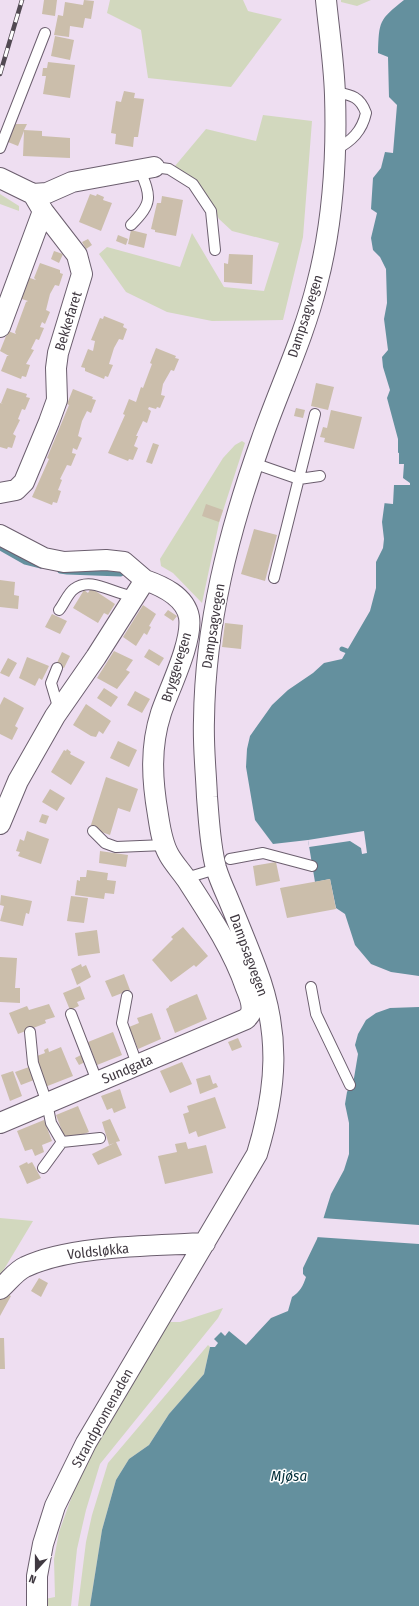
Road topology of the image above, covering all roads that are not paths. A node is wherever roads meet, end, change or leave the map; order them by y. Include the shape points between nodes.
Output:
1 (326, 0) edge
2 (45, 33) dead end
3 (335, 92) junction
4 (0, 148) edge
5 (335, 150) junction
6 (147, 169) junction
7 (0, 178) edge
8 (38, 202) junction
9 (131, 225) dead end
10 (215, 250) dead end
11 (0, 327) edge
12 (315, 414) dead end
13 (253, 463) junction
14 (320, 476) dead end
15 (299, 479) junction
16 (0, 493) edge
17 (0, 535) edge
18 (274, 578) dead end
19 (140, 588) junction
20 (60, 610) dead end
21 (57, 668) dead end
22 (60, 710) junction
23 (0, 824) edge
24 (93, 831) dead end
25 (165, 845) junction
26 (223, 864) junction
27 (312, 866) dead end
28 (186, 878) junction
29 (311, 987) dead end
30 (127, 996) dead end
31 (251, 1012) joint
32 (71, 1014) dead end
33 (30, 1032) dead end
34 (137, 1064) junction
35 (97, 1081) junction
36 (350, 1084) dead end
37 (46, 1103) junction
38 (0, 1123) edge
39 (100, 1138) dead end
40 (62, 1142) junction
41 (43, 1168) dead end
42 (206, 1243) junction
43 (0, 1289) edge
44 (37, 1606) edge

1 - 3 street, Dampsagvegen
2 - 4 lane
3 - 5 street, Dampsagvegen
3 - 5 lane via 358,98 366,112 364,123 358,132 349,143
5 - 13 street, Dampsagvegen via 328,231 317,285
6 - 8 street via 72,182 47,193
6 - 9 lane via 149,191 145,211
6 - 10 lane via 169,169 193,184 211,212
7 - 8 street, Bekkefaret
8 - 11 street
8 - 16 street, Bekkefaret via 77,255 82,274 58,353 57,400 49,422 24,482 16,490
12 - 15 lane
13 - 15 lane
13 - 26 street, Dampsagvegen via 224,560 206,672 204,722 210,830
14 - 15 lane
15 - 18 lane
17 - 19 street, Bryggevegen via 44,558 64,562 124,562
19 - 20 lane via 124,596 94,584 83,585 73,589
19 - 22 street
19 - 25 street, Bryggevegen via 162,586 184,605 189,617 184,652 161,713 152,758 156,803
21 - 22 lane via 51,683
22 - 23 street via 18,781
24 - 25 lane via 105,843 116,846
25 - 28 street, Bryggevegen via 176,868
26 - 27 lane via 264,853
26 - 28 lane
26 - 42 street, Dampsagvegen via 266,998 274,1038 274,1075 267,1120 257,1154
28 - 31 street, Bryggevegen via 239,968 251,1002
29 - 36 lane via 316,1014
30 - 34 lane via 122,1023
31 - 34 street, Sundgata via 246,1019
32 - 35 lane
33 - 37 lane via 32,1063
34 - 35 street, Sundgata
35 - 37 street, Sundgata
37 - 38 street, Sundgata
37 - 40 lane via 51,1123
39 - 40 lane
40 - 41 lane
42 - 43 street, Voldsløkka via 61,1255 24,1267
42 - 44 street, Strandpromenaden via 86,1443 55,1506 43,1544 37,1576

